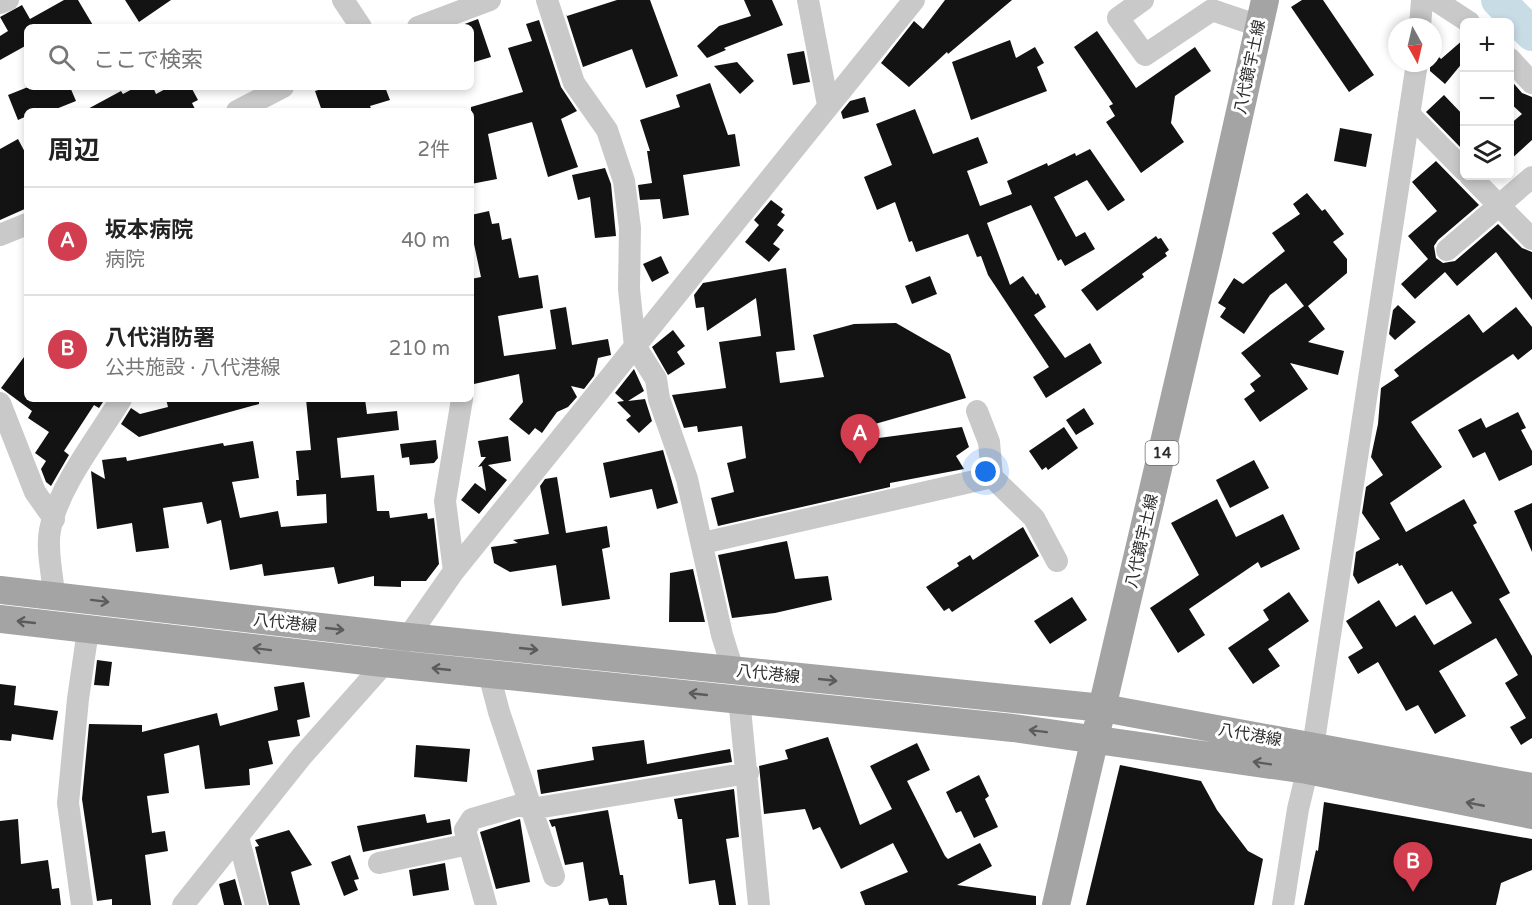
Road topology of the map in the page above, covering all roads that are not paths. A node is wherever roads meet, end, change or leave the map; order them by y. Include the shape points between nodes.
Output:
1 (8, 0) edge
2 (343, 0) edge
3 (547, 0) edge
4 (808, 0) edge
5 (914, 0) edge
6 (1143, 0) edge
7 (1422, 0) edge
8 (1435, 0) edge
9 (486, 1) edge
10 (0, 3) edge
11 (1211, 5) edge
12 (1262, 13) edge
13 (1421, 18) edge
14 (1463, 18) edge
15 (359, 24) edge
16 (426, 24) edge
17 (1514, 63) edge
18 (1416, 72) edge
19 (1532, 83) edge
20 (277, 90) edge
21 (828, 105) junction
22 (243, 108) edge
23 (1409, 114) junction
24 (1460, 166) edge
25 (1532, 177) edge
26 (1474, 180) edge
27 (1500, 205) junction
28 (24, 225) edge
29 (0, 235) edge
30 (1532, 239) edge
31 (1447, 250) dead end
32 (635, 346) junction
33 (119, 402) edge
34 (462, 402) edge
35 (0, 403) edge
36 (977, 411) dead end
37 (992, 477) junction
38 (54, 519) junction
39 (703, 543) junction
40 (1057, 561) dead end
41 (454, 571) junction
42 (0, 590) edge
43 (54, 596) junction
44 (0, 620) edge
45 (88, 630) junction
46 (408, 637) junction
47 (382, 663) junction
48 (733, 670) junction
49 (489, 674) junction
50 (739, 699) junction
51 (1103, 708) junction
52 (1096, 738) junction
53 (1310, 758) junction
54 (748, 773) junction
55 (1532, 787) edge
56 (531, 809) junction
57 (1532, 815) edge
58 (238, 837) junction
59 (469, 844) junction
60 (379, 862) dead end
61 (554, 876) dead end
62 (82, 905) edge
63 (183, 905) edge
64 (256, 905) edge
65 (486, 905) edge
66 (759, 905) edge
67 (1056, 905) edge
68 (1283, 905) edge

1 - 10 street
2 - 15 street
3 - 32 street via 574,83 607,130 624,181
4 - 21 street
5 - 21 street
6 - 11 street via 1118,18 1145,55
7 - 13 street
8 - 14 street
9 - 16 street
11 - 12 street
12 - 51 main road, 八代鏡宇土線 / 14
17 - 19 street
18 - 23 street
20 - 22 street
21 - 32 street
23 - 24 street
23 - 53 street
25 - 27 street
26 - 27 street
27 - 30 street
27 - 31 street
28 - 29 street
32 - 39 street via 656,379
32 - 41 street
33 - 38 street via 65,491
34 - 41 street via 445,501
35 - 38 street via 35,492
36 - 37 street via 989,442
37 - 39 street
37 - 40 street via 1034,518
38 - 43 street via 49,532
39 - 48 street
41 - 46 street
42 - 43 main road, 八代港線
43 -> 46 main road, 八代港線
45 -> 44 main road, 八代港線
47 -> 45 main road, 八代港線
45 - 62 street via 68,804
46 - 47 street
46 -> 48 main road, 八代港線
49 -> 47 main road, 八代港線
47 - 58 street
48 -> 51 main road, 八代港線
50 -> 49 main road, 八代港線
49 - 56 street
52 -> 50 main road, 八代港線
50 - 54 street
51 - 52 main road, 八代鏡宇土線 / 14
51 - 53 main road, 八代港線
53 -> 52 main road, 八代港線
52 - 67 main road, 八代鏡宇土線 / 14
53 - 55 main road, 八代港線
57 -> 53 main road, 八代港線
53 - 68 street
54 - 56 street
54 - 66 street
56 - 59 street via 520,805 472,819 465,830
56 - 61 street
58 - 63 street
58 - 64 street
59 - 60 street
59 - 65 street

